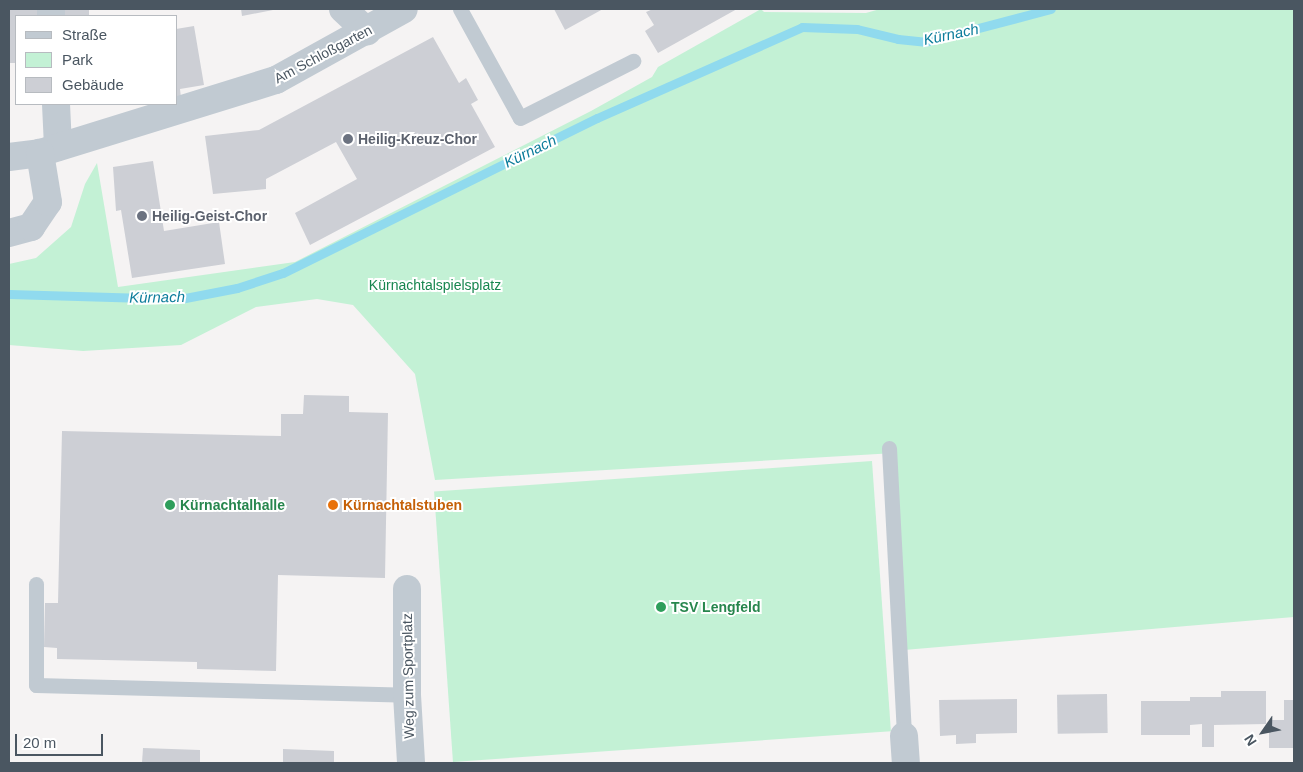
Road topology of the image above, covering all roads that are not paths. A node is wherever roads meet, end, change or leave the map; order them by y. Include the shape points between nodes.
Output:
1 (343, 9) edge
2 (404, 9) edge
3 (460, 9) edge
4 (367, 31) junction
5 (633, 61) dead end
6 (56, 105) edge
7 (49, 150) junction
8 (9, 157) edge
9 (9, 232) edge
10 (889, 448) dead end
11 (36, 584) dead end
12 (407, 589) dead end
13 (407, 694) junction
14 (904, 736) joint
15 (411, 763) edge
16 (906, 763) edge

1 - 4 street
2 - 4 street, Am Schloßgarten
3 - 5 lane via 520,118
4 - 7 street, Am Schloßgarten via 276,80
6 - 7 street
7 - 8 street, Am Schloßgarten
7 - 9 street via 48,202 31,226
10 - 14 lane
11 - 13 lane via 36,685
12 - 13 street, Weg zum Sportplatz
13 - 15 street, Weg zum Sportplatz
14 - 16 street

